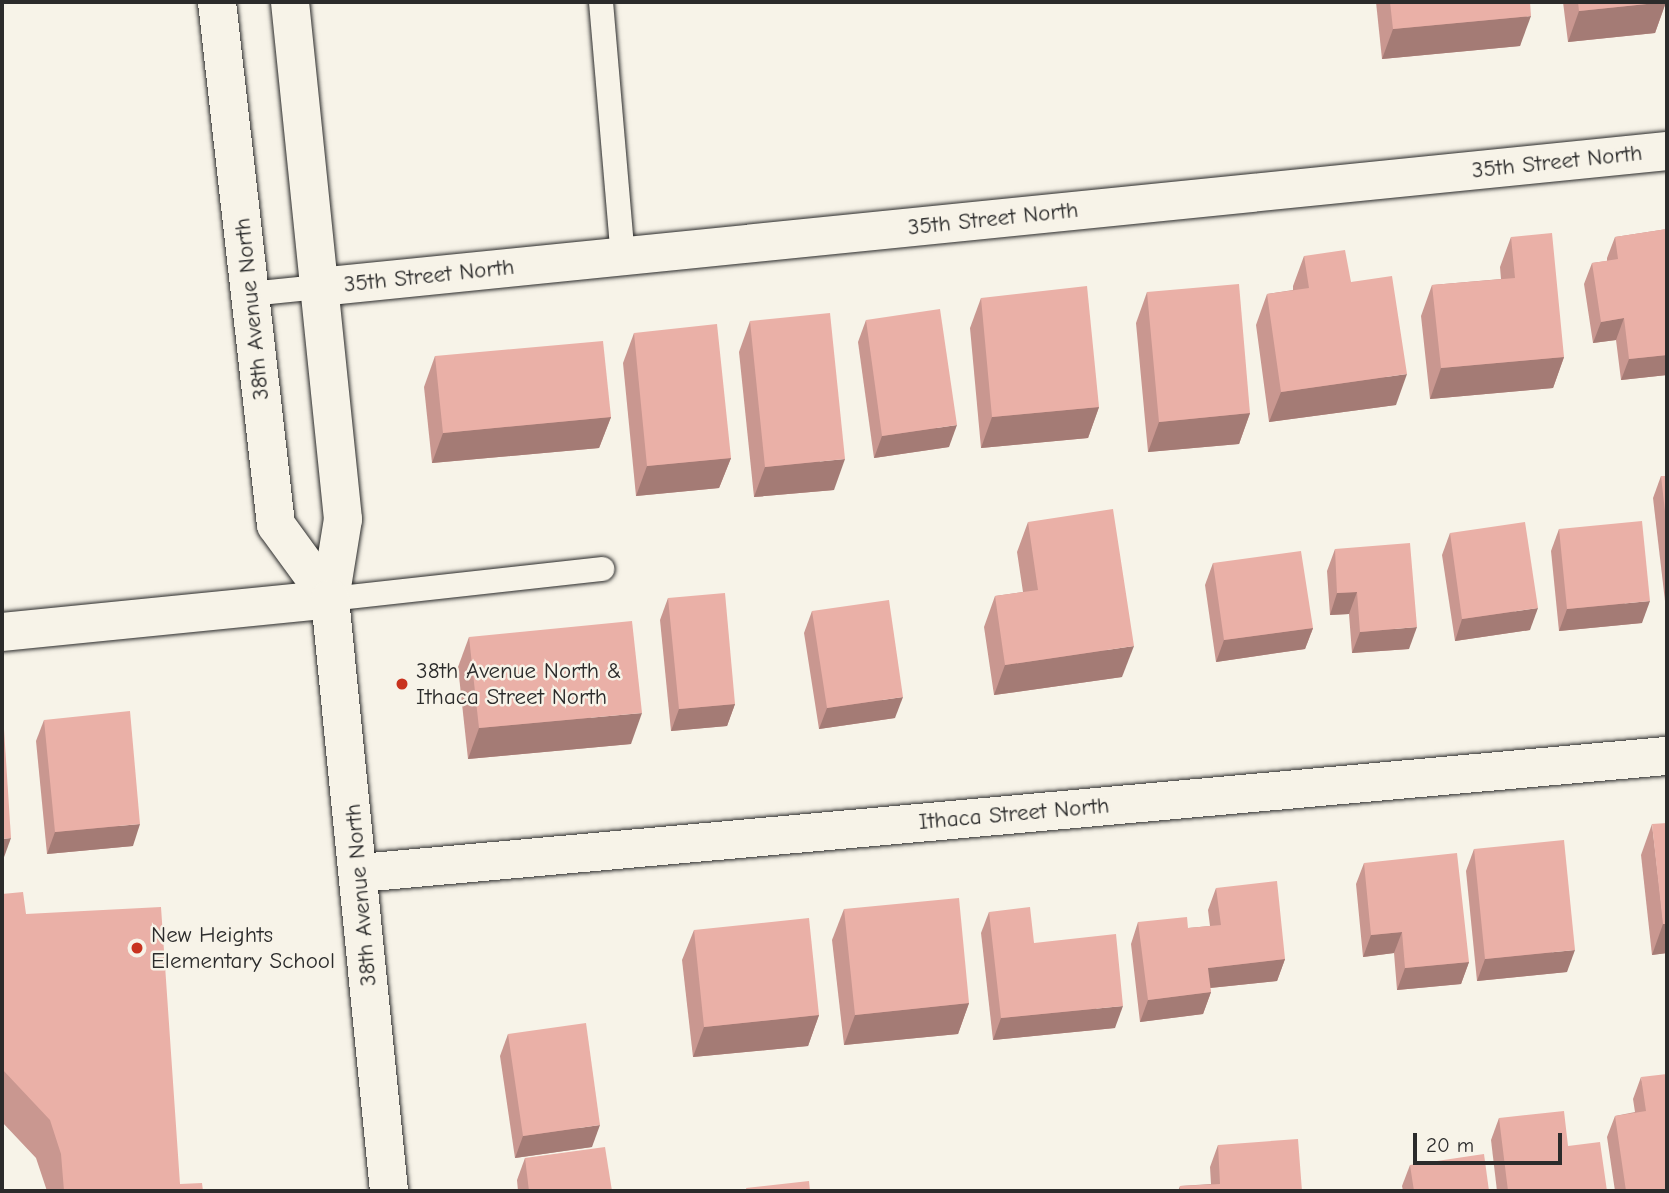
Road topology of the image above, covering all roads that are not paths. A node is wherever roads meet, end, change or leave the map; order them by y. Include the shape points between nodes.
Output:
1 (217, 2) edge
2 (290, 2) edge
3 (601, 2) edge
4 (1667, 151) edge
5 (624, 257) junction
6 (319, 287) junction
7 (250, 294) junction
8 (602, 569) dead end
9 (330, 599) junction
10 (2, 632) edge
11 (1667, 755) edge
12 (360, 873) junction
13 (389, 1191) edge

1 - 7 street, 38th Avenue North
2 - 6 street, 38th Avenue North
3 - 5 lane
4 - 5 street, 35th Street North
5 - 6 street, 35th Street North
6 - 7 lane
6 - 9 street, 38th Avenue North via 343,519
7 - 9 street, 38th Avenue North via 276,525
8 - 9 lane
9 - 10 street
9 - 12 street, 38th Avenue North
11 - 12 street, Ithaca Street North
12 - 13 street, 38th Avenue North

